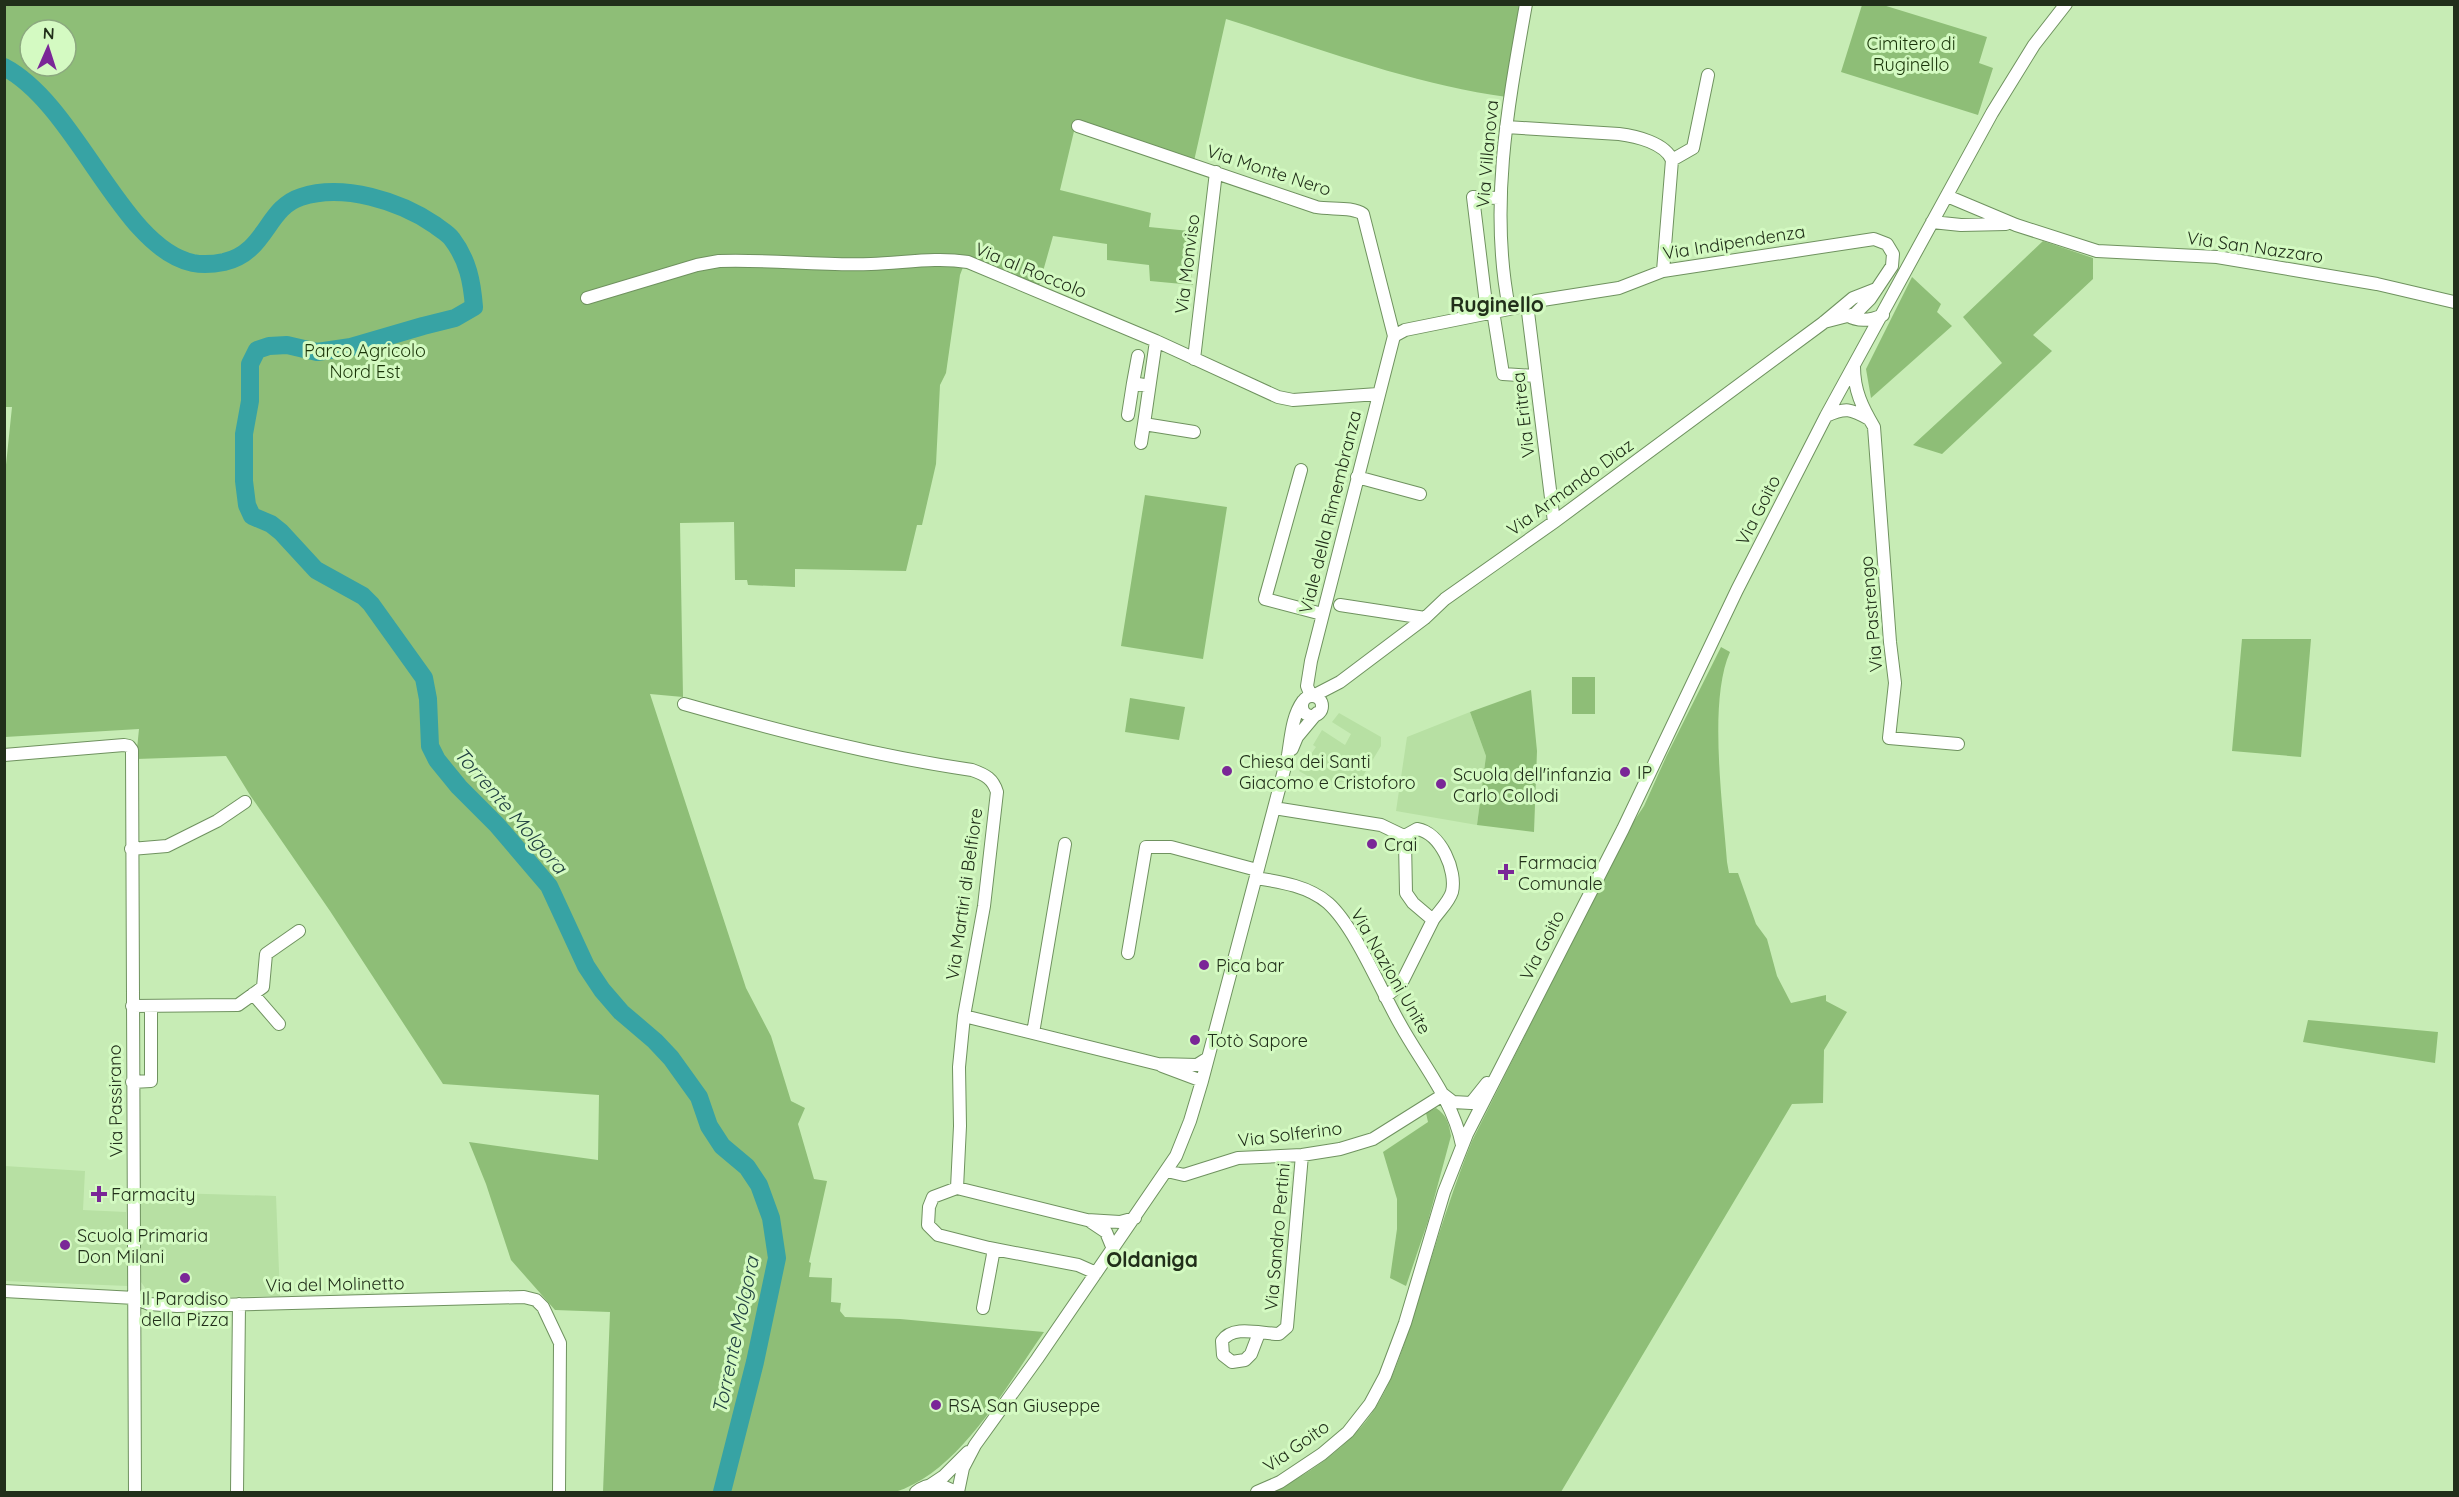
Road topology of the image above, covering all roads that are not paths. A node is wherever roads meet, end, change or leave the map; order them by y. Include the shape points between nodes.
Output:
1 (1526, 4) edge
2 (2066, 4) edge
3 (1708, 75) dead end
4 (1078, 126) dead end
5 (1506, 128) junction
6 (1672, 160) junction
7 (1216, 172) junction
8 (1947, 196) junction
9 (1499, 198) junction
10 (1970, 206) junction
11 (1932, 222) junction
12 (1961, 225) junction
13 (2016, 225) junction
14 (1663, 271) junction
15 (1876, 289) junction
16 (587, 298) dead end
17 (1891, 300) junction
18 (2454, 302) edge
19 (1527, 304) junction
20 (1509, 308) junction
21 (1490, 312) junction
22 (1849, 314) junction
23 (1882, 315) junction
24 (1394, 336) junction
25 (1156, 341) junction
26 (1865, 345) junction
27 (1138, 356) dead end
28 (1194, 359) junction
29 (1854, 365) junction
30 (1536, 376) junction
31 (1133, 383) junction
32 (1149, 386) junction
33 (1377, 394) junction
34 (1128, 415) dead end
35 (1826, 416) junction
36 (1870, 420) junction
37 (1144, 424) junction
38 (1194, 432) dead end
39 (1141, 443) dead end
40 (1301, 470) dead end
41 (1358, 477) junction
42 (1420, 494) dead end
43 (1554, 522) junction
44 (1341, 605) dead end
45 (1322, 614) junction
46 (1425, 618) junction
47 (1340, 682) junction
48 (1309, 698) junction
49 (684, 704) dead end
50 (1319, 711) junction
51 (1958, 744) dead end
52 (4, 755) edge
53 (1288, 755) junction
54 (245, 802) dead end
55 (1274, 808) junction
56 (1406, 837) junction
57 (1065, 844) dead end
58 (131, 849) junction
59 (1257, 874) junction
60 (1433, 920) junction
61 (298, 931) dead end
62 (1128, 953) dead end
63 (254, 994) junction
64 (1385, 997) junction
65 (132, 1006) junction
66 (151, 1006) junction
67 (964, 1016) junction
68 (279, 1024) dead end
69 (1033, 1034) junction
70 (1208, 1058) junction
71 (1158, 1064) junction
72 (1497, 1072) junction
73 (1202, 1081) junction
74 (132, 1082) junction
75 (1443, 1095) junction
76 (1462, 1145) junction
77 (1302, 1155) junction
78 (1167, 1171) junction
79 (957, 1188) junction
80 (1135, 1218) junction
81 (1087, 1220) junction
82 (994, 1249) junction
83 (1113, 1249) junction
84 (1096, 1273) junction
85 (4, 1291) edge
86 (135, 1298) junction
87 (239, 1304) junction
88 (983, 1308) dead end
89 (1259, 1333) dead end
90 (975, 1445) junction
91 (929, 1486) junction
92 (135, 1492) edge
93 (237, 1492) edge
94 (559, 1492) edge
95 (916, 1492) edge
96 (956, 1492) edge
97 (1257, 1492) edge

1 - 5 street, Via Villanova
2 - 8 street, Via Goito via 2013,77
3 - 6 street via 1693,148
4 - 7 street, Via Monte Nero
5 - 6 street via 1629,135 1664,148
5 - 9 street, Via Villanova
6 - 14 street
7 - 24 street, Via Monte Nero via 1316,207 1363,214
7 - 28 street, Via Monviso
8 - 10 street, Via San Nazzaro
8 - 11 street, Via Goito
9 - 20 street, Via Villanova
9 - 21 street via 1473,197
10 - 12 street
10 - 13 street, Via San Nazzaro
11 - 12 street, Via San Nazzaro
11 - 17 street, Via Goito
12 - 13 street, Via San Nazzaro
13 - 18 street, Via San Nazzaro via 2097,251 2217,257 2378,284
14 - 15 street, Via Indipendenza via 1878,239 1890,247 1893,258
14 - 19 street, Via Indipendenza via 1619,288
15 - 17 street
15 - 22 street, Via Indipendenza via 1865,305
16 - 25 street, Via al Roccolo via 719,261 871,264 934,258 968,262
17 - 23 street, Via Goito
19 - 20 street, Via Indipendenza
19 - 30 street, Via Eritrea
20 - 21 street, Via Indipendenza
21 - 24 street, Via Indipendenza via 1405,330
21 - 30 street via 1503,375
22 - 23 street, Via Armando Diaz via 1870,320
22 - 26 street via 1862,328
22 - 43 street, Via Armando Diaz via 1823,322
23 - 26 street, Via Goito
24 - 33 street, Viale della Rimembranza
25 - 28 street, Via al Roccolo
25 - 32 street
26 - 29 street, Via Goito
27 - 31 street
28 - 33 street, Via al Roccolo via 1259,390 1293,400
29 - 35 street, Via Goito
29 - 36 street, Via Pastrengo via 1854,383
30 - 43 street, Via Eritrea
31 - 32 street
31 - 34 street
32 - 37 street
33 - 41 street, Viale della Rimembranza
35 - 36 street via 1848,409
35 - 72 street, Via Goito via 1737,590 1623,829
36 - 51 street, Via Pastrengo via 1874,427 1895,683 1889,738
37 - 38 street
37 - 39 street
40 - 45 street via 1265,598
41 - 42 street
41 - 45 street, Viale della Rimembranza
43 - 46 street, Via Armando Diaz via 1445,599
44 - 46 street
45 - 48 street, Viale della Rimembranza via 1307,681
46 - 47 street, Via Armando Diaz
47 - 48 street, Via Armando Diaz
47 - 50 street, Via Armando Diaz
48 - 50 street via 1319,699
48 - 53 street, Via Armando Diaz via 1298,709
49 - 67 street, Via Martiri di Belfiore via 864,750 972,770 994,782 997,792 988,874
50 - 53 street, Via Armando Diaz via 1297,737
52 - 58 street, Via Passirano via 129,746
53 - 55 street, Via Armando Diaz
54 - 58 street via 167,846
55 - 56 street via 1381,825
55 - 59 street, Via Armando Diaz
56 - 60 street via 1406,893
56 - 60 street via 1413,830 1425,831 1449,862 1451,893
57 - 69 street
58 - 65 street, Via Passirano
59 - 62 street, Via Nazioni Unite via 1171,848 1146,847
59 - 64 street, Via Nazioni Unite via 1305,889 1329,904 1353,936
59 - 70 street, Via Armando Diaz
60 - 64 street via 1401,984
61 - 63 street via 266,954 263,987
63 - 66 street via 238,1005
63 - 68 street
64 - 75 street, Via Nazioni Unite
65 - 66 street
65 - 74 street, Via Passirano
66 - 74 street via 151,1081
67 - 69 street
67 - 79 street, Via Martiri di Belfiore
69 - 71 street
70 - 71 street via 1197,1065
70 - 73 street, Via Armando Diaz
71 - 73 street
72 - 75 street via 1471,1103 1454,1102
72 - 76 street, Via Goito
73 - 78 street, Via Armando Diaz via 1190,1121
74 - 86 street, Via Passirano
75 - 76 street, Via Nazioni Unite via 1455,1116
75 - 77 street, Via Solferino via 1373,1139
76 - 97 street, Via Goito via 1402,1332 1370,1404 1348,1432 1322,1454
77 - 78 street, Via Solferino via 1238,1158 1184,1174
77 - 89 street, Via Sandro Pertini via 1287,1327 1279,1334
78 - 80 street, Via Armando Diaz
79 - 81 street
79 - 82 street via 933,1197 928,1225 938,1235
80 - 81 street via 1120,1222
80 - 83 street, Via Armando Diaz
81 - 83 street via 1106,1232
82 - 84 street via 1078,1264
82 - 88 street
83 - 84 street, Via Armando Diaz
84 - 90 street, Via Armando Diaz
85 - 86 street, Via del Molinetto
86 - 87 street, Via del Molinetto via 148,1304 177,1306
86 - 92 street, Via Passirano
87 - 93 street
87 - 94 street, Via del Molinetto via 524,1297 536,1300 560,1343
90 - 91 street, Via Armando Diaz
90 - 96 street, Via Armando Diaz
91 - 95 street, Via Armando Diaz
91 - 96 street via 944,1486

